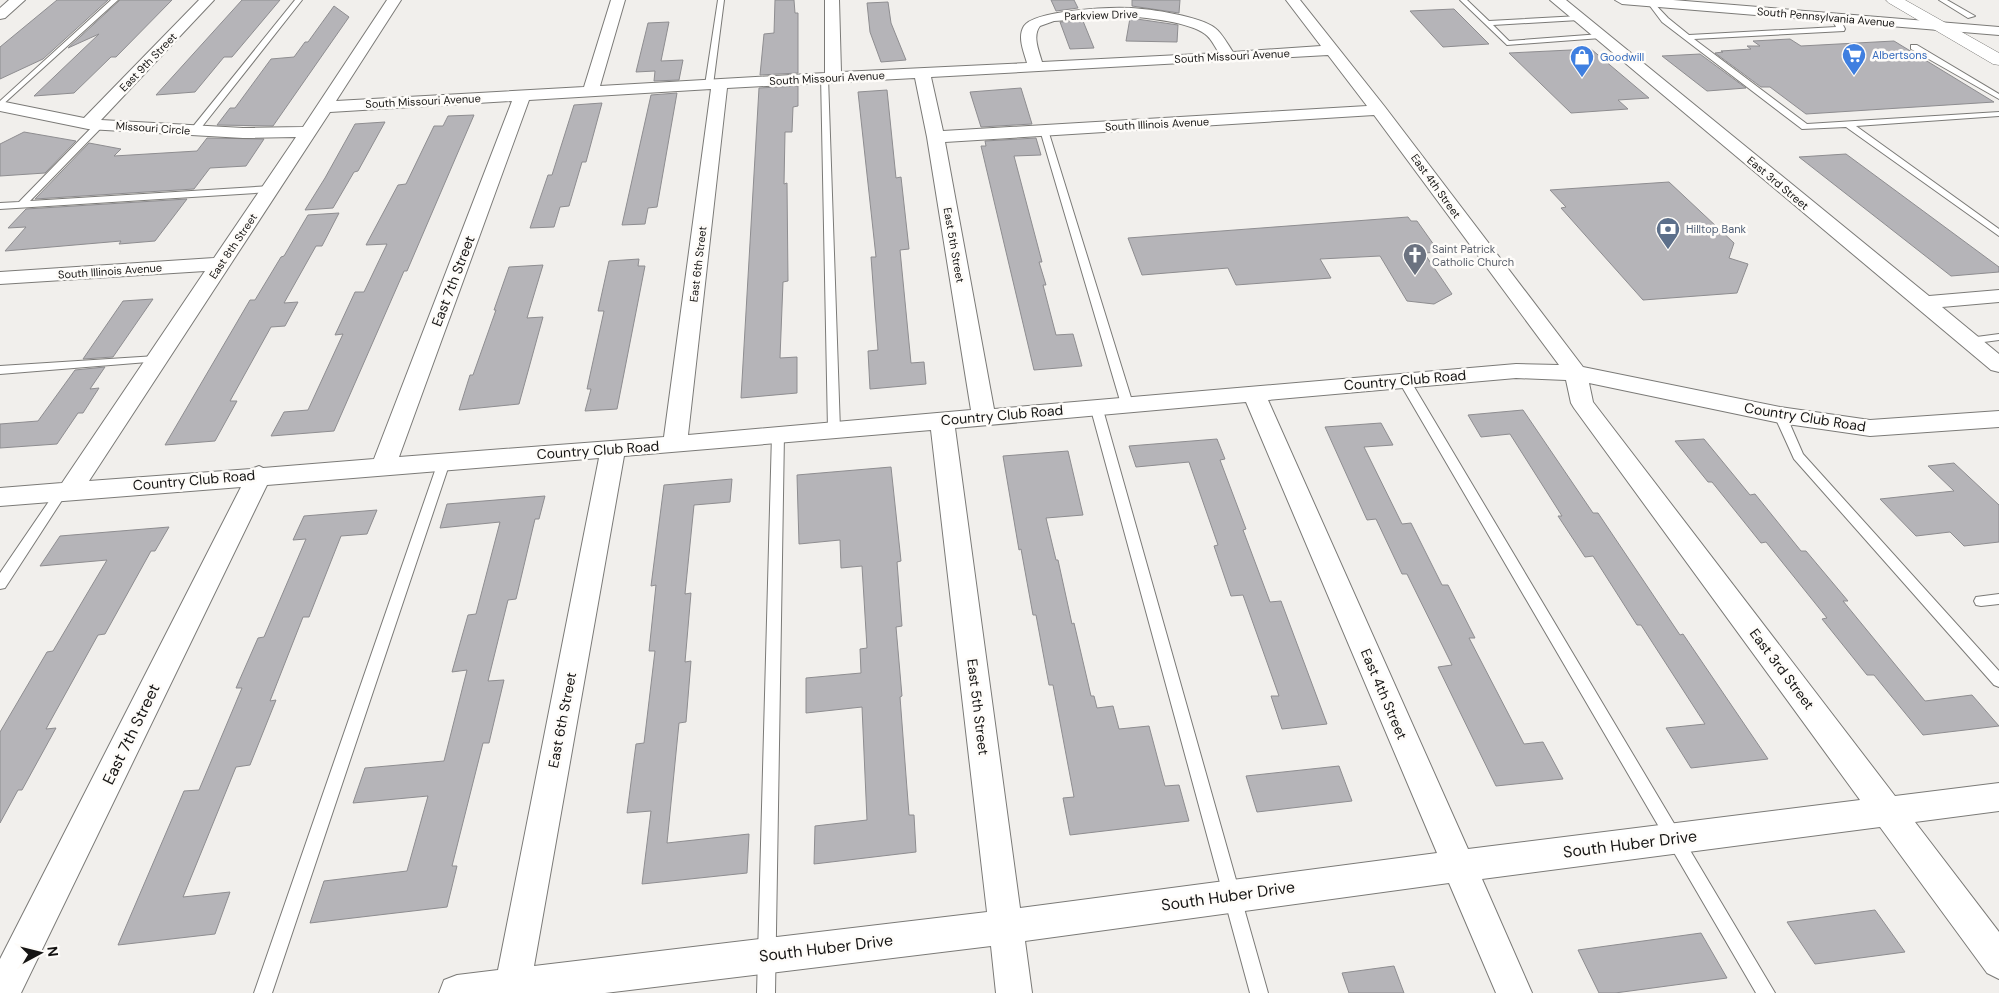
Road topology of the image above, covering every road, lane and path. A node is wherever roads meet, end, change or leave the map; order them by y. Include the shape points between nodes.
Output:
1 (18, 0) edge
2 (115, 0) edge
3 (208, 0) edge
4 (299, 0) edge
5 (394, 0) edge
6 (618, 0) edge
7 (721, 0) edge
8 (832, 0) edge
9 (1293, 0) edge
10 (1462, 0) edge
11 (1557, 0) edge
12 (1622, 0) edge
13 (1894, 0) edge
14 (1942, 0) edge
15 (1650, 2) junction
16 (0, 15) edge
17 (1971, 16) dead end
18 (1835, 17) junction
19 (1578, 18) junction
20 (1487, 23) junction
21 (1940, 26) junction
22 (1999, 31) edge
23 (1601, 36) junction
24 (1688, 37) junction
25 (1914, 47) dead end
26 (1331, 50) junction
27 (1230, 57) junction
28 (1999, 60) edge
29 (1036, 66) junction
30 (922, 73) junction
31 (829, 77) junction
32 (714, 84) junction
33 (590, 92) junction
34 (522, 96) junction
35 (1999, 97) edge
36 (1, 107) edge
37 (324, 107) junction
38 (1379, 110) junction
39 (1999, 114) edge
40 (1848, 124) junction
41 (93, 125) junction
42 (1044, 130) junction
43 (194, 131) junction
44 (308, 132) junction
45 (936, 137) junction
46 (271, 190) junction
47 (22, 204) junction
48 (0, 206) edge
49 (1999, 233) edge
50 (221, 264) junction
51 (0, 278) edge
52 (1999, 296) edge
53 (1923, 303) junction
54 (1999, 337) edge
55 (1969, 341) junction
56 (156, 359) junction
57 (1999, 365) edge
58 (0, 370) edge
59 (1576, 373) junction
60 (1404, 380) junction
61 (1254, 394) junction
62 (1127, 404) junction
63 (1096, 406) junction
64 (1780, 415) junction
65 (984, 418) junction
66 (1999, 419) edge
67 (942, 421) junction
68 (834, 430) junction
69 (778, 434) junction
70 (676, 444) junction
71 (613, 448) junction
72 (444, 462) junction
73 (383, 467) junction
74 (259, 475) junction
75 (66, 491) junction
76 (0, 497) edge
77 (0, 584) edge
78 (1999, 599) edge
79 (1981, 601) dead end
80 (1999, 681) edge
81 (1999, 797) edge
82 (1888, 812) junction
83 (1676, 838) junction
84 (1458, 866) junction
85 (1232, 895) junction
86 (1006, 927) junction
87 (767, 956) junction
88 (1999, 961) edge
89 (512, 989) edge
90 (2, 993) edge
91 (264, 993) edge
92 (457, 993) edge
93 (766, 993) edge
94 (1014, 993) edge
95 (1259, 993) edge
96 (1514, 993) edge
97 (1766, 993) edge

1 - 16 street
2 - 36 lane
3 - 41 street, East 9th Street
4 - 43 lane
5 - 37 street, East 8th Street
6 - 33 street
7 - 32 lane
8 - 31 street
9 - 26 street, East 4th Street
10 - 20 lane
11 - 19 street, East 3rd Street
12 - 15 street, South Pennsylvania Avenue
13 - 21 main road
14 - 17 lane
15 - 18 street, South Pennsylvania Avenue
15 - 24 lane
18 - 21 street, South Pennsylvania Avenue
18 - 24 lane via 1841,29
19 - 20 lane
19 - 23 street, East 3rd Street
20 - 23 lane via 1507,43
21 - 22 street, South Pennsylvania Avenue
21 - 28 main road
23 - 53 street, East 3rd Street
24 - 40 lane via 1805,126
25 - 35 lane
26 - 27 street, South Missouri Avenue
26 - 38 street, East 4th Street
27 - 29 street, South Missouri Avenue
27 - 29 street, Parkview Drive via 1216,35 1204,28 1158,15 1129,12 1045,18 1031,25 1027,36
29 - 30 street, South Missouri Avenue
30 - 31 street, South Missouri Avenue
30 - 45 street, East 5th Street
31 - 32 street, South Missouri Avenue
31 - 68 lane
32 - 33 street, South Missouri Avenue
32 - 70 street, East 6th Street
33 - 34 street, South Missouri Avenue
34 - 37 street, South Missouri Avenue
34 - 73 street, East 7th Street
36 - 41 street, Missouri Circle
37 - 44 street, East 8th Street
38 - 42 street, South Illinois Avenue
38 - 59 street, East 4th Street
39 - 40 lane
40 - 49 lane
41 - 43 street, Missouri Circle
41 - 47 lane
42 - 45 street, South Illinois Avenue
42 - 62 lane
43 - 44 street, Missouri Circle
44 - 46 street, East 8th Street
45 - 65 street, East 5th Street
46 - 47 lane
46 - 50 street, East 8th Street
47 - 48 lane
50 - 51 street, South Illinois Avenue
50 - 56 street, East 8th Street
52 - 53 street
53 - 55 street, East 3rd Street
54 - 55 lane
55 - 57 street, East 3rd Street
56 - 58 lane
56 - 75 street, East 8th Street
59 - 60 street, Country Club Road via 1516,371
59 - 64 street, Country Club Road
59 - 82 street, East 3rd Street via 1582,403
60 - 61 street, Country Club Road
60 - 83 lane
61 - 62 street, Country Club Road
61 - 84 street, East 4th Street
62 - 63 street, Country Club Road
63 - 65 street, Country Club Road
63 - 85 lane
64 - 66 street, Country Club Road via 1870,428
64 - 80 lane via 1798,456
65 - 67 street, Country Club Road
67 - 68 street, Country Club Road
67 - 86 street, East 5th Street
68 - 69 street, Country Club Road
69 - 70 street, Country Club Road
69 - 87 lane
70 - 71 street, Country Club Road
71 - 72 street, Country Club Road
71 - 89 street, East 6th Street
72 - 73 street, Country Club Road
72 - 91 lane
73 - 74 street, Country Club Road
74 - 75 street, Country Club Road
74 - 90 street, East 7th Street
75 - 76 street, Country Club Road
75 - 77 lane
78 - 79 lane
81 - 82 street, South Huber Drive
82 - 83 street, South Huber Drive
82 - 88 street, East 3rd Street
83 - 84 street, South Huber Drive
83 - 97 lane
84 - 85 street, South Huber Drive
84 - 96 street, East 4th Street
85 - 86 street, South Huber Drive
85 - 95 lane
86 - 87 street, South Huber Drive
86 - 94 street, East 5th Street
87 - 89 street, South Huber Drive
87 - 93 lane
89 - 92 street, South Huber Drive

